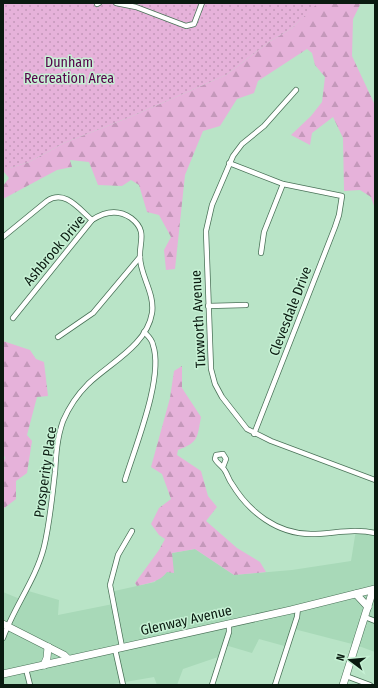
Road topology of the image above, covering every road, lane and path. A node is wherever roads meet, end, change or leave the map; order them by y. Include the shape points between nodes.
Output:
1 (116, 3) edge
2 (202, 3) edge
3 (296, 90) dead end
4 (229, 163) junction
5 (283, 184) junction
6 (92, 220) junction
7 (3, 237) edge
8 (261, 253) dead end
9 (140, 257) junction
10 (246, 305) dead end
11 (208, 306) junction
12 (12, 318) dead end
13 (144, 332) junction
14 (58, 337) dead end
15 (254, 434) junction
16 (223, 467) dead end
17 (124, 480) dead end
18 (375, 480) edge
19 (132, 531) dead end
20 (375, 533) edge
21 (374, 588) edge
22 (356, 594) junction
23 (368, 607) junction
24 (298, 608) junction
25 (365, 617) junction
26 (375, 621) edge
27 (229, 624) junction
28 (5, 626) edge
29 (3, 638) edge
30 (48, 647) junction
31 (119, 648) junction
32 (68, 659) junction
33 (44, 665) junction
34 (26, 669) junction
35 (3, 674) edge
36 (346, 676) junction
37 (30, 685) edge
38 (123, 685) edge
39 (212, 685) edge
40 (276, 685) edge
41 (343, 685) edge
42 (370, 685) edge

1 - 2 street via 136,7 186,26 194,24
3 - 4 street, Tuxworth Avenue via 264,126 237,150
4 - 5 street
4 - 11 street, Tuxworth Avenue via 207,222
5 - 8 street via 264,232
5 - 15 street, Clevesdale Drive via 342,196 335,227
6 - 7 street via 69,200 54,197
6 - 9 street, Ashbrook Drive via 112,212 130,218 138,225 141,233
6 - 12 street, Ashbrook Drive
9 - 13 street, Ashbrook Drive via 152,309 149,325
9 - 14 street via 93,313
10 - 11 street
11 - 15 street, Tuxworth Avenue via 209,357 213,377 222,397 243,425
13 - 17 street via 154,349 154,386
13 - 28 street, Prosperity Place via 123,355 87,385 68,412 58,442 43,551
15 - 18 street, Tuxworth Avenue
16 - 20 street via 231,484 246,503 263,519 277,527 309,534 344,530
19 - 31 street via 118,555 110,585
21 - 22 main road, Glenway Avenue
21 - 23 main road
22 - 23 main road
22 - 24 main road, Glenway Avenue
23 - 25 main road
24 - 27 main road, Glenway Avenue
24 - 40 street
25 - 26 street
25 - 36 main road
27 - 31 main road, Glenway Avenue
27 - 39 street via 229,632
28 - 29 street, Prosperity Place
28 - 30 main road
30 - 32 main road
30 - 33 main road
31 - 32 main road, Glenway Avenue
31 - 38 street
32 - 33 main road, Glenway Avenue
33 - 34 main road, Glenway Avenue
34 - 35 main road, Glenway Avenue
34 - 37 street
36 - 41 main road
36 - 42 street

